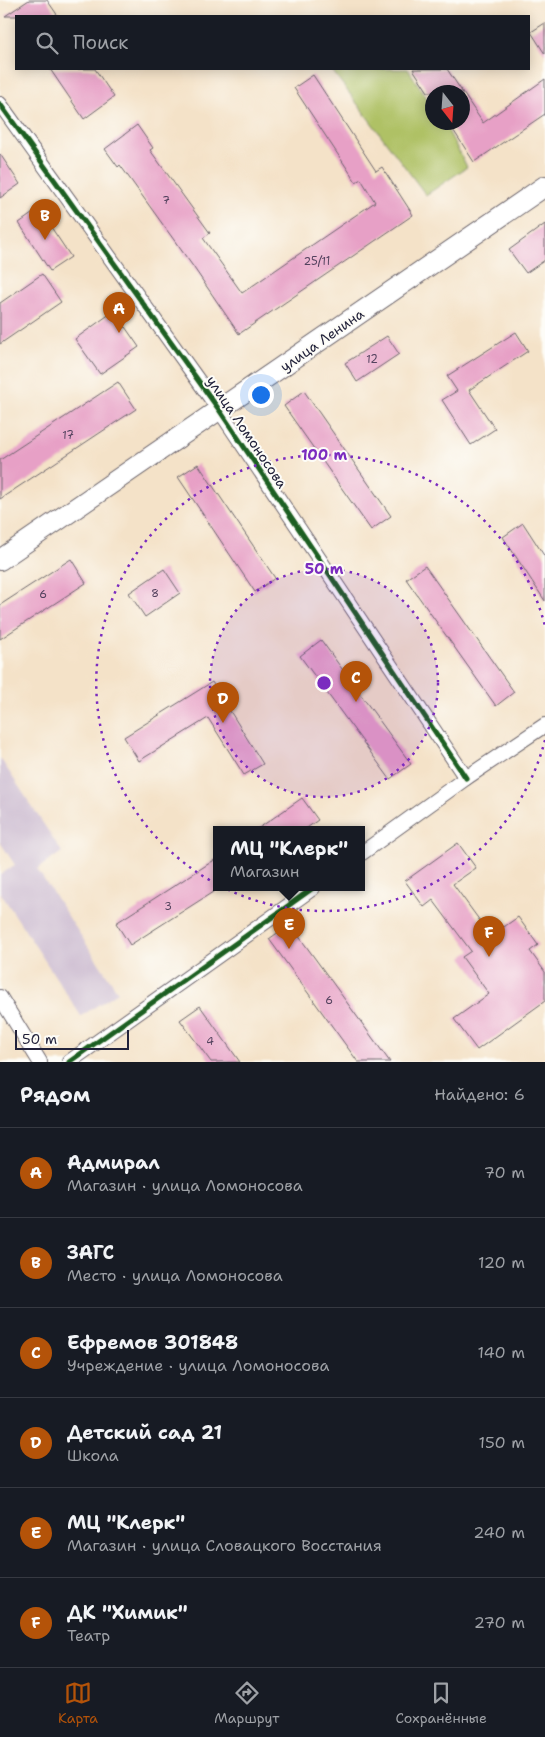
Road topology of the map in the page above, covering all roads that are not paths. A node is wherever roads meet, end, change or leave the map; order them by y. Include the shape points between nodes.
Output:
1 (0, 104) edge
2 (545, 186) edge
3 (220, 410) junction
4 (0, 560) edge
5 (545, 725) edge
6 (466, 778) junction
7 (365, 851) edge
8 (309, 891) edge
9 (0, 997) edge
10 (0, 1018) edge
11 (15, 1021) junction
12 (40, 1062) edge
13 (69, 1062) edge

1 - 3 street, улица Ломоносова
2 - 3 main road, улица Ленина
3 - 4 main road, улица Ленина
3 - 6 street, улица Ломоносова
5 - 6 street
6 - 7 street
8 - 13 street
9 - 11 street
10 - 11 street
11 - 12 street

